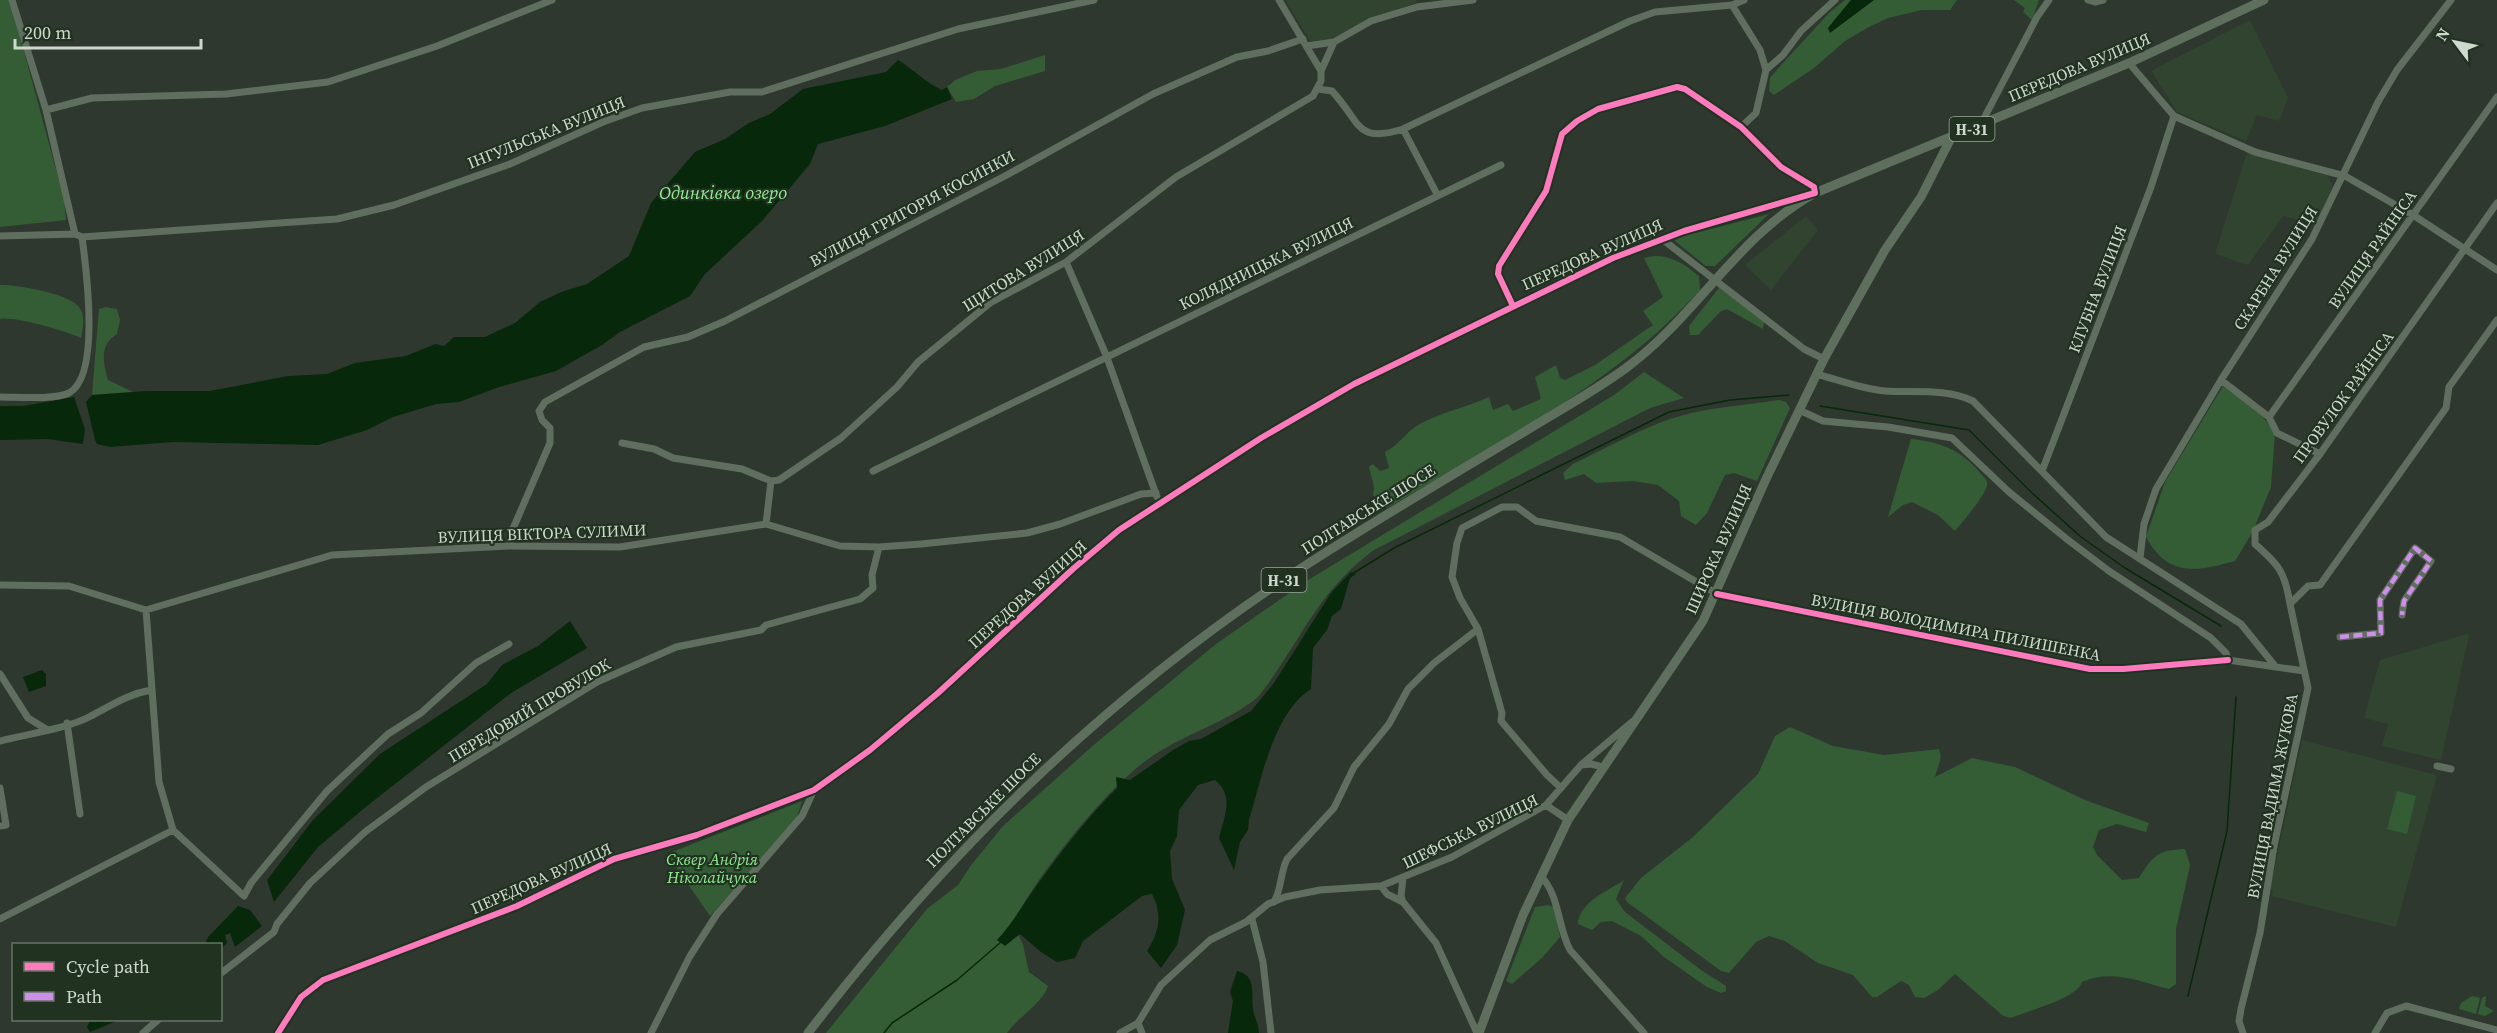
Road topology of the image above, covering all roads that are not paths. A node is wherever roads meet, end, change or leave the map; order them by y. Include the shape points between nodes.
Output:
1 (12, 0) edge
2 (552, 0) edge
3 (1094, 0) edge
4 (1279, 0) edge
5 (1473, 0) edge
6 (1744, 0) edge
7 (1835, 0) edge
8 (2049, 0) edge
9 (2088, 0) edge
10 (2103, 0) edge
11 (2264, 0) edge
12 (2451, 0) edge
13 (1732, 5) junction
14 (1305, 42) junction
15 (1334, 42) junction
16 (2129, 63) junction
17 (1766, 70) junction
18 (1321, 71) junction
19 (1318, 89) junction
20 (2497, 97) edge
21 (46, 110) junction
22 (2174, 116) junction
23 (1980, 125) junction
24 (1741, 127) junction
25 (1403, 129) junction
26 (1951, 138) junction
27 (1501, 165) dead end
28 (2344, 176) junction
29 (1815, 193) junction
30 (1438, 196) junction
31 (2497, 203) edge
32 (2413, 215) junction
33 (0, 236) edge
34 (79, 236) junction
35 (1662, 239) junction
36 (2464, 249) junction
37 (1066, 262) junction
38 (2497, 270) edge
39 (1715, 280) junction
40 (1513, 306) junction
41 (2497, 320) edge
42 (1106, 355) junction
43 (1824, 359) junction
44 (1816, 374) junction
45 (2222, 380) junction
46 (0, 398) edge
47 (1799, 410) junction
48 (2269, 417) junction
49 (622, 443) dead end
50 (2320, 454) junction
51 (873, 471) dead end
52 (2042, 471) junction
53 (771, 480) junction
54 (1156, 493) junction
55 (1160, 503) junction
56 (766, 524) junction
57 (509, 546) junction
58 (879, 547) junction
59 (2140, 558) junction
60 (0, 585) edge
61 (1717, 594) junction
62 (2290, 604) junction
63 (146, 610) junction
64 (2402, 615) dead end
65 (1478, 629) junction
66 (2340, 637) dead end
67 (509, 645) dead end
68 (2228, 660) junction
69 (2275, 666) junction
70 (2304, 671) junction
71 (0, 674) edge
72 (151, 690) junction
73 (1636, 719) junction
74 (67, 723) junction
75 (46, 729) junction
76 (0, 741) edge
77 (1581, 765) junction
78 (2437, 766) dead end
79 (1603, 767) junction
80 (2451, 770) dead end
81 (0, 788) edge
82 (1562, 788) junction
83 (814, 790) junction
84 (1546, 805) junction
85 (80, 814) dead end
86 (1568, 820) junction
87 (0, 826) edge
88 (172, 830) junction
89 (1541, 876) junction
90 (1403, 878) junction
91 (1381, 886) junction
92 (1274, 902) junction
93 (1403, 902) junction
94 (0, 919) edge
95 (1251, 919) junction
96 (222, 972) edge
97 (157, 1021) edge
98 (1138, 1023) junction
99 (2242, 1030) edge
100 (2497, 1030) edge
101 (143, 1033) edge
102 (278, 1033) edge
103 (651, 1033) edge
104 (808, 1033) edge
105 (1120, 1033) edge
106 (1142, 1033) edge
107 (1271, 1033) edge
108 (1478, 1033) edge
109 (1644, 1033) edge
110 (2375, 1033) edge

1 - 21 street
2 - 21 street via 437,46 328,82 226,94 92,98
3 - 34 street, ІНГУЛЬСЬКА ВУЛИЦЯ via 958,29 762,92 719,94 642,108 510,164 394,205 337,219
4 - 14 street
5 - 15 street, ВУЛИЦЯ ГРИГОРІЯ КОСИНКИ via 1417,7 1383,17
6 - 13 street
7 - 17 street
8 - 23 street
9 - 10 street
11 - 16 main road, ПЕРЕДОВА ВУЛИЦЯ / Н-31
12 - 28 street, СКАРБНА ВУЛИЦЯ via 2397,70
13 - 17 street via 1760,50
13 - 25 street via 1655,12 1630,21
14 - 15 street, ВУЛИЦЯ ГРИГОРІЯ КОСИНКИ
14 - 18 street
14 - 57 street, ВУЛИЦЯ ГРИГОРІЯ КОСИНКИ via 1237,57 1153,94 1005,176 708,330 633,352 545,402 539,411 550,428 550,443
15 - 18 street
16 - 22 street
16 - 23 main road, ПЕРЕДОВА ВУЛИЦЯ / Н-31
17 - 24 street via 1756,113
18 - 19 street
19 - 25 street via 1332,91 1371,135
19 - 37 street, ЩИТОВА ВУЛИЦЯ via 1306,102 1176,177
20 - 32 street, ВУЛИЦЯ РАЙНІСА
21 - 34 street
22 - 28 street via 2255,152
22 - 52 street, КЛУБНА ВУЛИЦЯ via 2151,187
23 - 26 main road, ПЕРЕДОВА ВУЛИЦЯ / Н-31
24 - 29 street via 1781,167 1814,187
24 - 40 street via 1677,87 1598,109 1577,121 1562,134 1546,191 1498,266
25 - 30 street
26 - 29 main road, ПЕРЕДОВА ВУЛИЦЯ / Н-31
26 - 43 main road, ШИРОКА ВУЛИЦЯ via 1921,197 1885,249
27 - 30 street, КОЛЯДНИЦЬКА ВУЛИЦЯ
28 - 32 street
28 - 45 street, СКАРБНА ВУЛИЦЯ via 2289,278
29 - 35 street, ПЕРЕДОВА ВУЛИЦЯ
29 - 39 main road, ПОЛТАВСЬКЕ ШОСЕ / Н-31 via 1761,231
30 - 42 street, КОЛЯДНИЦЬКА ВУЛИЦЯ
31 - 36 street, ПРОВУЛОК РАЙНІСА
32 - 36 street
32 - 48 street, ВУЛИЦЯ РАЙНІСА
33 - 34 street, ІНГУЛЬСЬКА ВУЛИЦЯ
34 - 46 street via 90,333 77,386 58,395
35 - 39 street
35 - 40 street, ПЕРЕДОВА ВУЛИЦЯ
36 - 38 street
36 - 50 street, ПРОВУЛОК РАЙНІСА
37 - 42 street
37 - 53 street, ЩИТОВА ВУЛИЦЯ via 990,303 925,355 897,387 841,438 790,474
39 - 43 street via 1804,349
39 - 104 main road, ПОЛТАВСЬКЕ ШОСЕ / Н-31 via 1657,343 1627,367 1305,566 1241,609 1127,696 979,831
40 - 55 street, ПЕРЕДОВА ВУЛИЦЯ via 1354,384
41 - 62 street via 2449,387 2446,408 2320,585 2308,586
42 - 51 street, КОЛЯДНИЦЬКА ВУЛИЦЯ
42 - 54 street
43 - 44 main road, ШИРОКА ВУЛИЦЯ
44 - 47 main road, ШИРОКА ВУЛИЦЯ
44 - 52 street via 1884,391 1964,396 1982,408
45 - 48 street
45 - 59 street, СКАРБНА ВУЛИЦЯ via 2156,489 2144,524
47 - 61 main road, ШИРОКА ВУЛИЦЯ
47 - 68 street via 1823,421 1888,426 1952,438 2068,540 2211,638
48 - 50 street via 2277,433
49 - 53 street via 654,449 673,458 742,469
50 - 62 street, ПРОВУЛОК РАЙНІСА via 2253,536 2255,544 2286,578
52 - 59 street via 2106,537
53 - 56 street
54 - 55 street
54 - 58 street, ВУЛИЦЯ ВІКТОРА СУЛИМИ via 1141,494 1027,533
55 - 83 street, ПЕРЕДОВА ВУЛИЦЯ via 1101,545 938,693
56 - 57 street, ВУЛИЦЯ ВІКТОРА СУЛИМИ via 620,547
56 - 58 street, ВУЛИЦЯ ВІКТОРА СУЛИМИ via 840,546
57 - 63 street, ВУЛИЦЯ ВІКТОРА СУЛИМИ via 332,555
58 - 96 street, ПЕРЕДОВИЙ ПРОВУЛОК via 873,588 860,598 760,630 676,647 637,663 597,682 426,787 364,832 310,883 274,932
59 - 69 street via 2241,624
60 - 63 street via 69,586
61 - 65 street, ВУЛИЦЯ ВОЛОДИМИРА ПИЛИШЕНКА via 1620,537 1536,521 1510,506 1494,510 1462,528 1457,543 1452,577
61 - 68 street, ВУЛИЦЯ ВОЛОДИМИРА ПИЛИШЕНКА via 2090,669
61 - 73 main road, ШИРОКА ВУЛИЦЯ
62 - 70 street, ВУЛИЦЯ ВАДИМА ЖУКОВА
63 - 72 street
64 - 66 street via 2404,601 2432,561 2415,548 2380,600 2380,633
65 - 82 street via 1502,721
65 - 92 street via 1408,689 1389,724 1354,767 1334,808 1287,859
67 - 88 street via 476,663 422,713 388,734 327,791 244,896
68 - 69 street, ВУЛИЦЯ ВОЛОДИМИРА ПИЛИШЕНКА
69 - 70 street, ВУЛИЦЯ ВОЛОДИМИРА ПИЛИШЕНКА
70 - 99 street, ВУЛИЦЯ ВАДИМА ЖУКОВА via 2308,688 2260,933 2241,1009
71 - 75 street via 28,718
72 - 74 street via 137,692 108,704 90,717
72 - 88 street via 159,782
73 - 77 street
73 - 79 main road, ШИРОКА ВУЛИЦЯ
74 - 75 street
74 - 85 street
75 - 76 street
77 - 79 street
77 - 82 street
78 - 80 street
79 - 86 main road, ШИРОКА ВУЛИЦЯ
81 - 87 street via 6,825
82 - 84 street
83 - 102 street, ПЕРЕДОВА ВУЛИЦЯ via 697,835 614,859 517,906 323,980 301,997
83 - 103 street via 802,816 717,914 690,956
84 - 86 street, ШЕФСЬКА ВУЛИЦЯ
84 - 90 street, ШЕФСЬКА ВУЛИЦЯ via 1452,857
86 - 89 main road, ШИРОКА ВУЛИЦЯ
88 - 94 street
89 - 108 main road, ШИРОКА ВУЛИЦЯ
89 - 109 street via 1556,900 1570,950
90 - 91 street, ШЕФСЬКА ВУЛИЦЯ
90 - 93 street
91 - 92 street, ШЕФСЬКА ВУЛИЦЯ via 1320,890
91 - 93 street
92 - 95 street
93 - 108 street via 1436,943
95 - 98 street via 1210,940 1179,968 1161,985
95 - 107 street via 1263,962
97 - 101 street
98 - 105 street
98 - 106 street
100 - 110 street via 2406,1006 2387,1013

